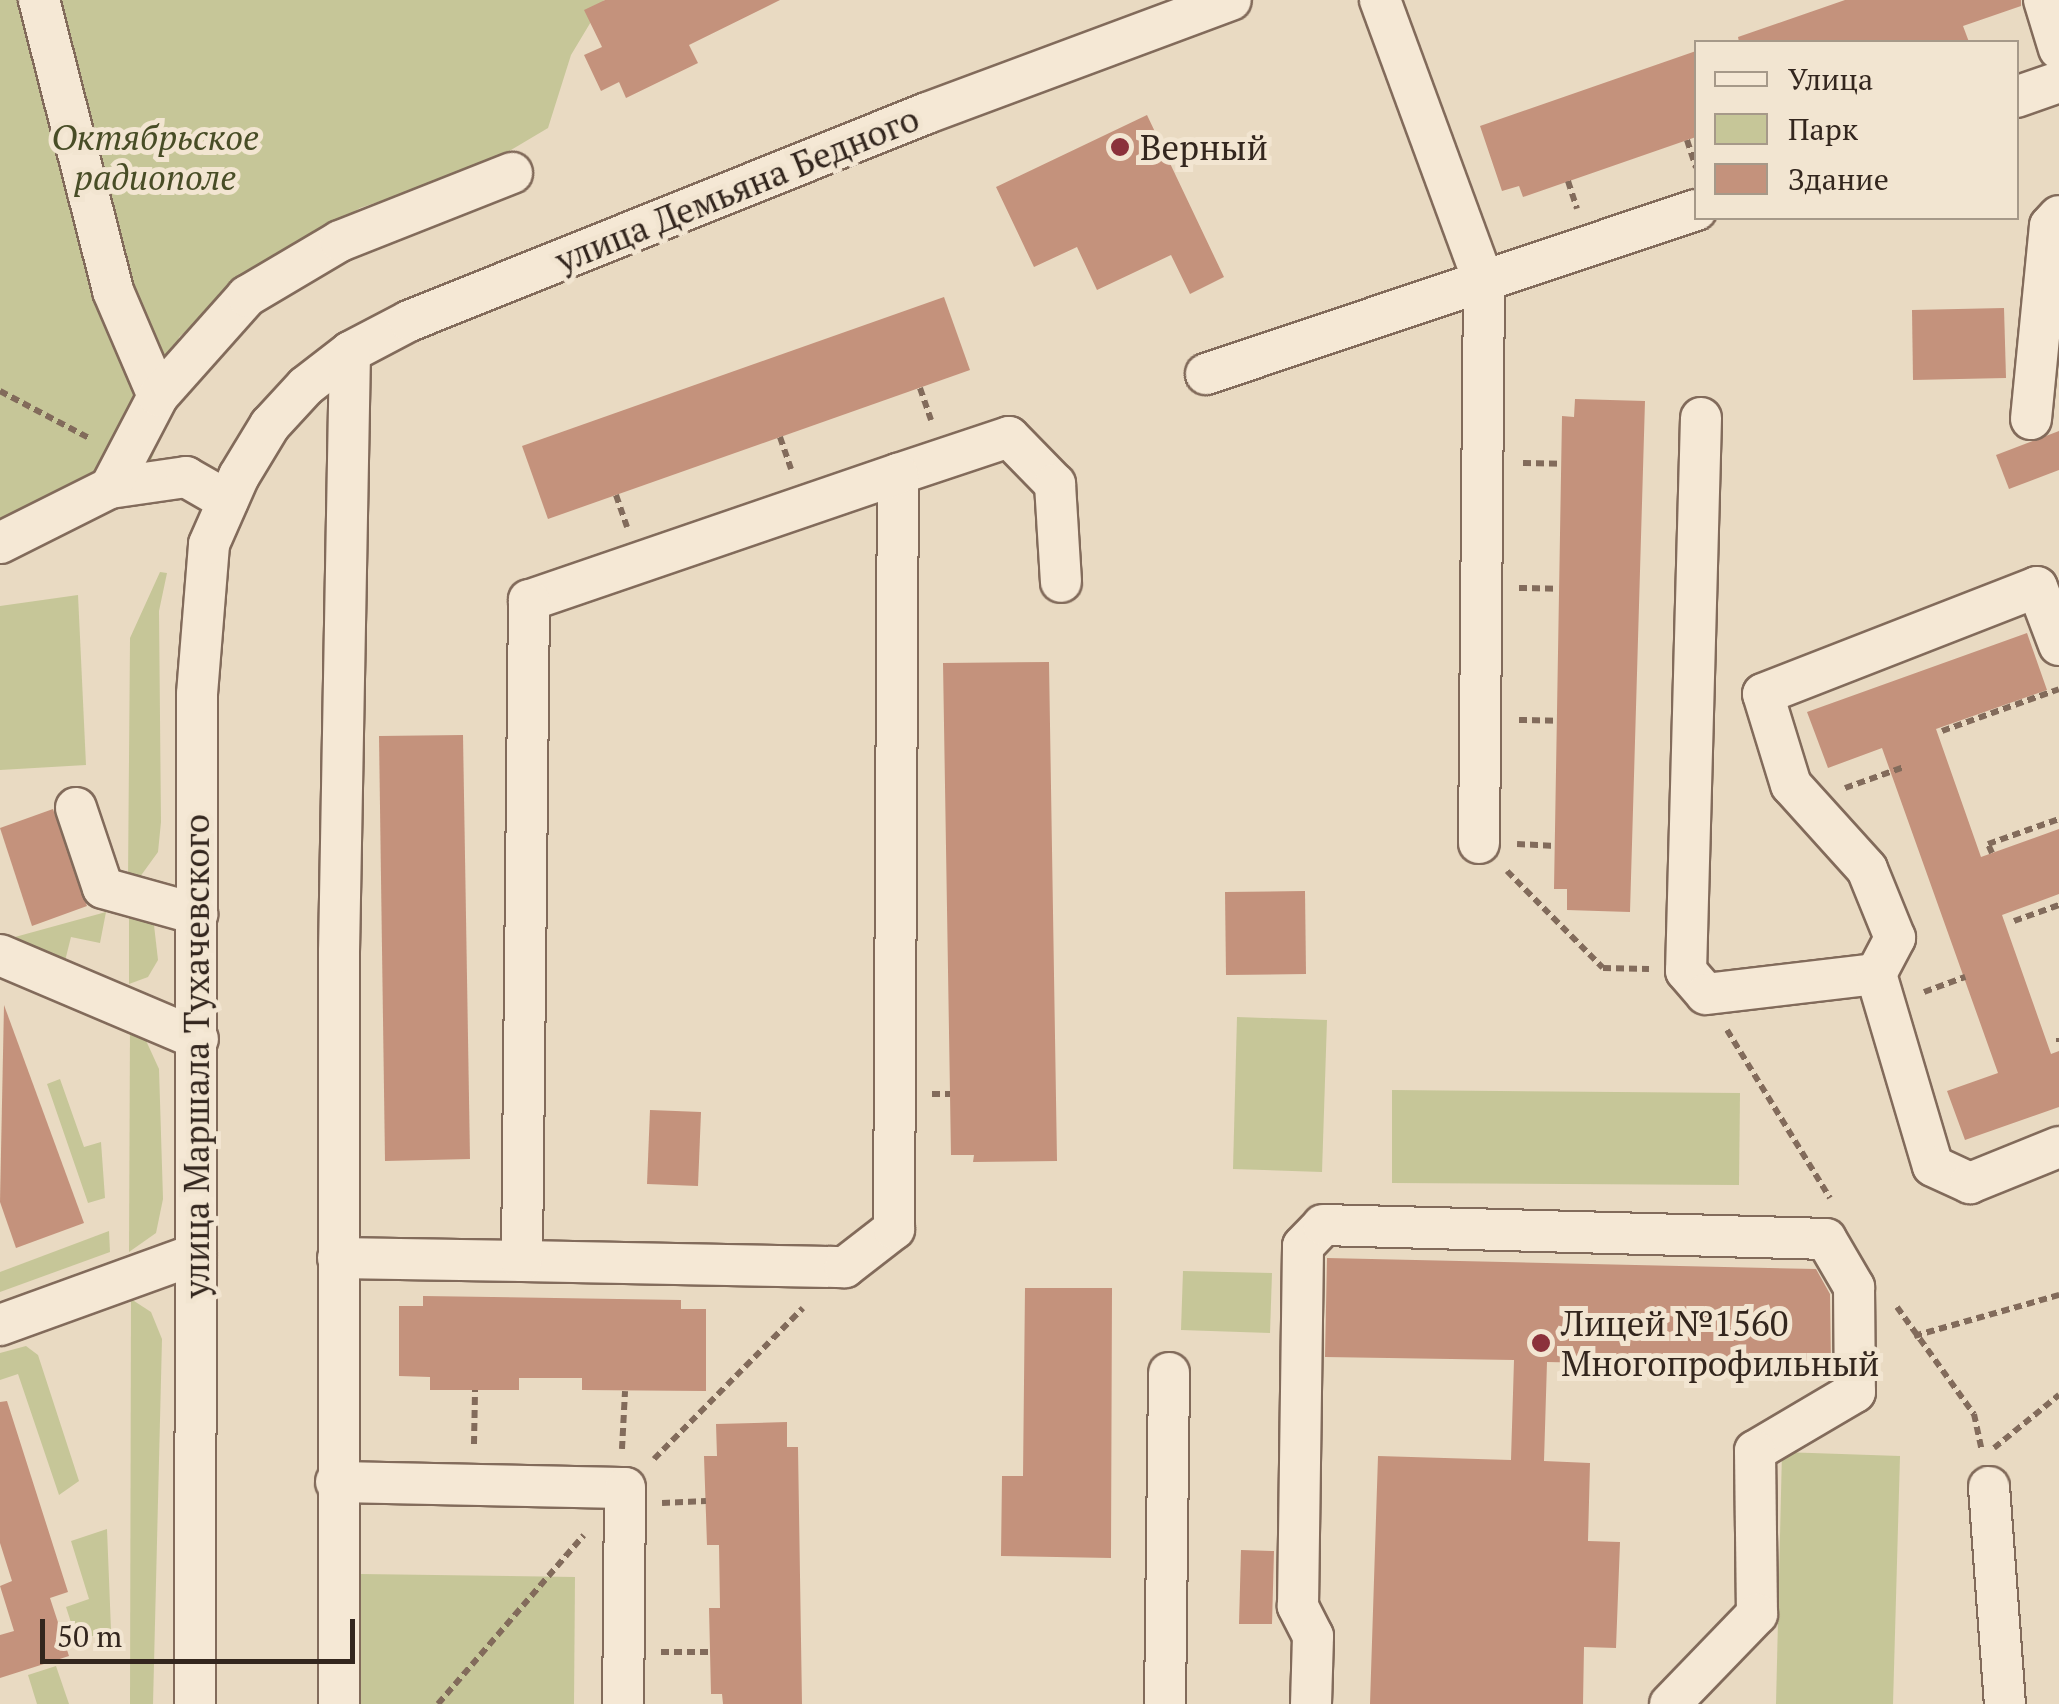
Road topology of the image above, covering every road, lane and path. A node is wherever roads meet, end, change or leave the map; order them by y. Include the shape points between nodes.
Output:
1 (39, 0) edge
2 (1231, 0) edge
3 (1380, 0) edge
4 (2044, 0) edge
5 (2059, 50) edge
6 (2059, 82) edge
7 (2019, 96) edge
8 (1687, 140) dead end
9 (1694, 162) edge
10 (512, 173) dead end
11 (1694, 211) edge
12 (2059, 216) edge
13 (1484, 283) junction
14 (350, 352) junction
15 (1206, 374) dead end
16 (0, 391) edge
17 (158, 396) junction
18 (1701, 418) dead end
19 (2031, 419) dead end
20 (270, 425) joint
21 (133, 446) junction
22 (898, 474) junction
23 (110, 488) junction
24 (228, 501) junction
25 (0, 543) edge
26 (1061, 582) dead end
27 (2059, 645) edge
28 (2059, 689) edge
29 (1942, 731) dead end
30 (1904, 767) dead end
31 (1806, 802) junction
32 (76, 808) dead end
33 (2059, 819) edge
34 (1479, 842) junction
35 (1556, 846) dead end
36 (1992, 853) dead end
37 (2059, 906) edge
38 (197, 914) junction
39 (2014, 922) dead end
40 (0, 955) edge
41 (1686, 970) junction
42 (1876, 974) junction
43 (198, 1038) junction
44 (2059, 1148) edge
45 (196, 1254) junction
46 (338, 1258) junction
47 (522, 1261) junction
48 (2059, 1295) edge
49 (0, 1325) edge
50 (1914, 1336) dead end
51 (1168, 1373) dead end
52 (474, 1390) dead end
53 (625, 1390) dead end
54 (2059, 1395) edge
55 (1986, 1472) joint
56 (336, 1482) junction
57 (473, 1484) junction
58 (620, 1487) junction
59 (195, 1704) edge
60 (340, 1704) edge
61 (624, 1704) edge
62 (1165, 1704) edge
63 (1311, 1704) edge
64 (1670, 1704) edge
65 (2004, 1704) edge

1 - 17 street via 113,291
2 - 14 street, улица Демьяна Бедного via 927,113 410,321
3 - 13 street
4 - 5 street
6 - 7 street
8 - 9 path
10 - 17 street via 340,241 248,296
11 - 13 street
12 - 19 street via 2050,226
13 - 15 street
13 - 34 street
14 - 20 street, улица Демьяна Бедного
14 - 46 street
16 - 21 path via 84,438
17 - 21 street
18 - 41 street
20 - 24 street, улица Маршала Тухачевского
21 - 23 street
22 - 26 street via 1009,438 1055,484
22 - 47 street via 528,600
22 - 47 street via 894,1229 845,1266
23 - 24 street via 186,477
23 - 25 street
24 - 38 street, улица Маршала Тухачевского via 209,544 200,614
27 - 31 street via 2037,587 1763,694 1791,786
28 - 29 path
30 - 31 path
31 - 42 street via 1867,870 1895,938
32 - 38 street via 103,888
33 - 36 path via 1988,844
34 - 35 path
34 - 41 path via 1604,968
37 - 39 path
38 - 43 street, улица Маршала Тухачевского
40 - 43 street
41 - 42 street via 1706,994
42 - 44 street via 1933,1166 1970,1182
43 - 45 street, улица Маршала Тухачевского
45 - 49 street
45 - 59 street, улица Маршала Тухачевского
46 - 47 street
46 - 56 street
48 - 50 path
51 - 62 street
52 - 57 path
53 - 58 path
54 - 55 path
55 - 65 street
56 - 57 street
56 - 60 street
57 - 58 street
58 - 61 street via 626,1488
63 - 64 street via 1313,1636 1298,1606 1303,1246 1323,1224 1826,1239 1854,1286 1855,1392 1755,1452 1757,1614

